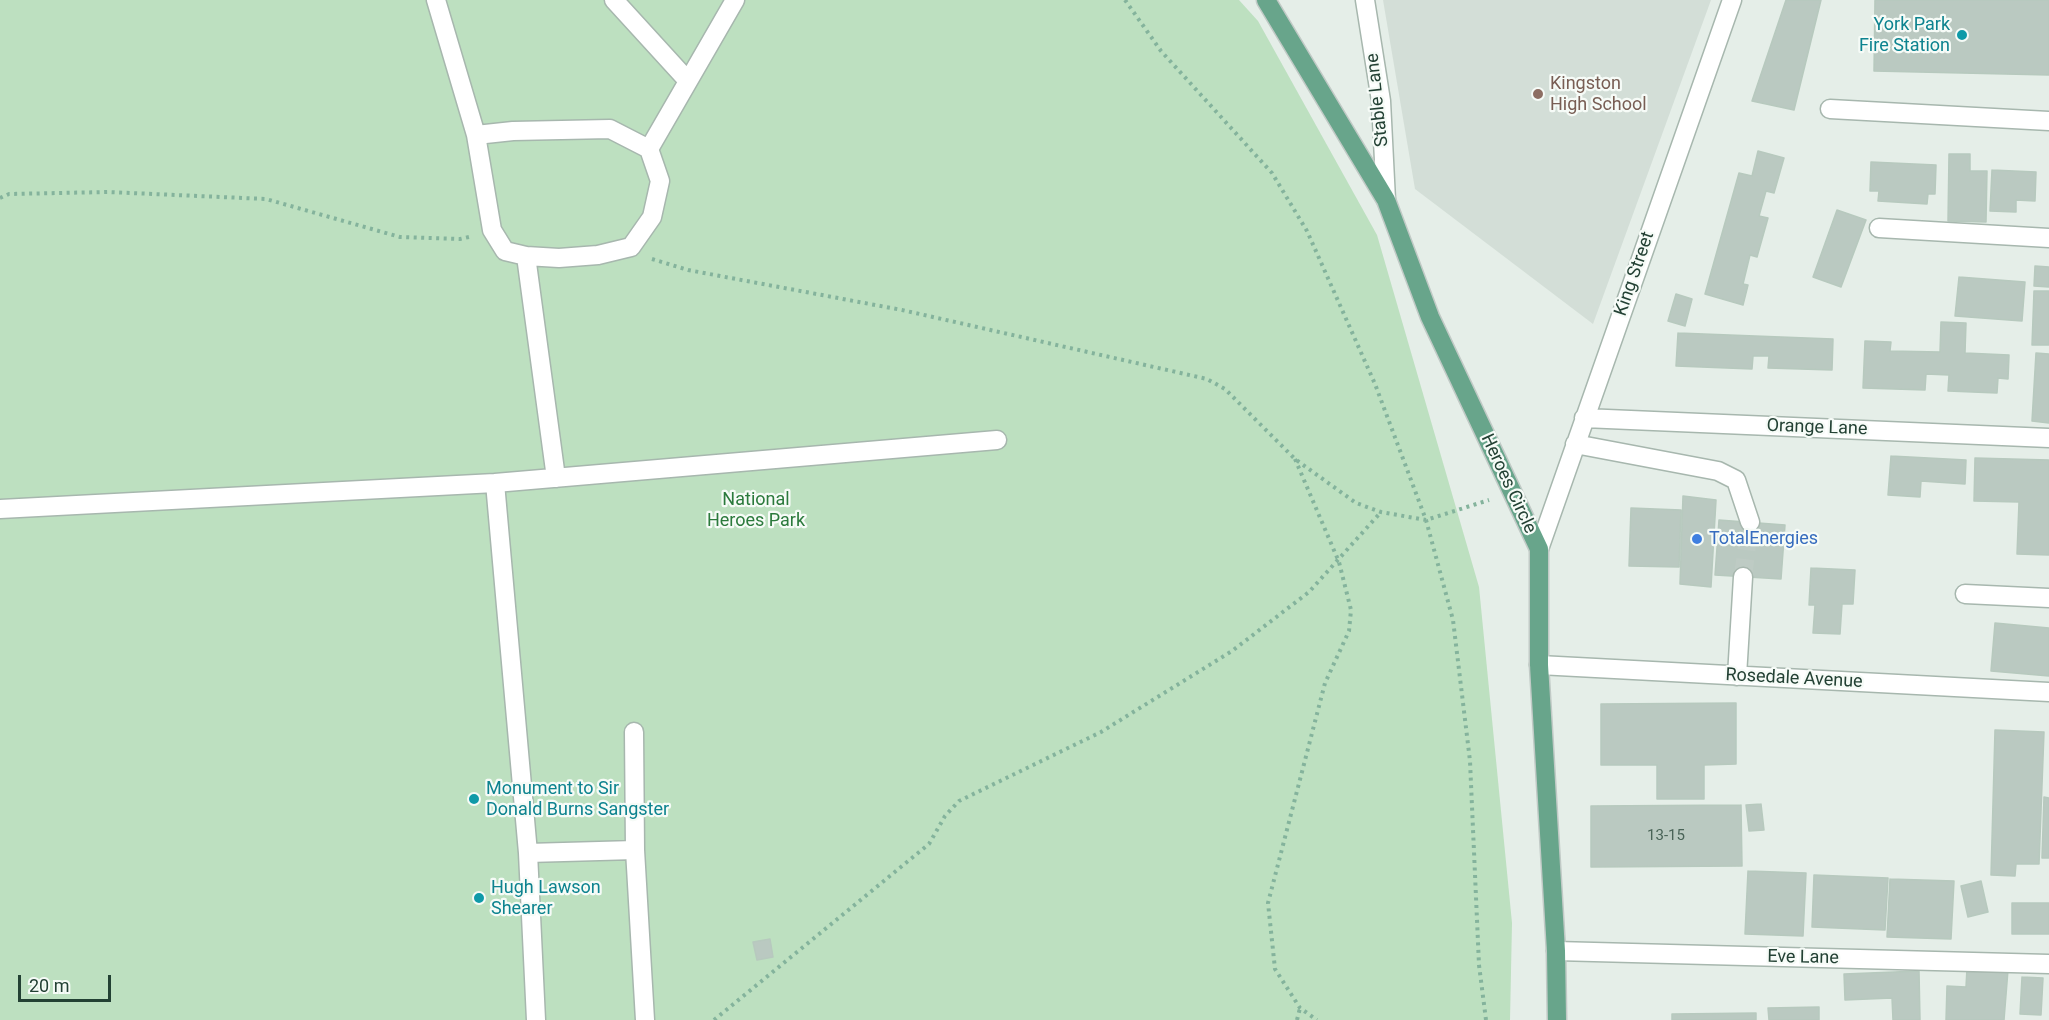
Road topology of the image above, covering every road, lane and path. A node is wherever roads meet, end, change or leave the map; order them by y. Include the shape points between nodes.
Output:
1 (436, 0) edge
2 (614, 0) edge
3 (735, 0) edge
4 (1125, 0) edge
5 (1266, 0) edge
6 (1365, 0) edge
7 (1732, 0) edge
8 (688, 81) junction
9 (1830, 109) dead end
10 (2049, 121) edge
11 (476, 135) junction
12 (649, 148) junction
13 (0, 198) edge
14 (1386, 200) junction
15 (1879, 228) dead end
16 (492, 230) junction
17 (2049, 238) edge
18 (631, 247) junction
19 (526, 256) junction
20 (1584, 418) junction
21 (2049, 438) edge
22 (997, 440) dead end
23 (1575, 444) junction
24 (1295, 459) junction
25 (556, 478) junction
26 (495, 483) junction
27 (1511, 493) junction
28 (0, 510) edge
29 (1381, 512) junction
30 (1426, 520) junction
31 (1750, 522) tunnel mouth
32 (1539, 549) junction
33 (1339, 562) junction
34 (1743, 577) tunnel mouth
35 (1965, 594) dead end
36 (2049, 598) edge
37 (1539, 665) junction
38 (1737, 676) junction
39 (2049, 692) edge
40 (634, 732) dead end
41 (635, 850) junction
42 (528, 853) junction
43 (1556, 951) junction
44 (2049, 964) edge
45 (1300, 1008) junction
46 (536, 1020) edge
47 (645, 1020) edge
48 (714, 1020) edge
49 (1297, 1020) edge
50 (1317, 1020) edge
51 (1486, 1020) edge
52 (1557, 1020) edge

1 - 11 street
2 - 8 street
3 - 8 street
4 - 30 path via 1161,51 1272,173 1307,231 1375,384
5 - 14 main road, Heroes Circle
6 - 14 street, Stable Lane via 1382,101
7 - 20 street, King Street
8 - 12 street
9 - 10 street
11 - 12 street via 610,129
11 - 16 street
12 - 18 street via 660,181 652,217
13 - 16 path via 9,194 108,192 266,199 400,237 459,239
14 - 27 main road, Heroes Circle via 1430,317
15 - 17 street
16 - 19 street via 505,251
18 - 19 street via 598,255
18 - 24 path via 655,261 688,270 902,310 1207,379 1225,389
19 - 25 street
20 - 21 street, Orange Lane
20 - 23 street, King Street
22 - 25 street
23 - 31 street via 1718,471 1736,480
23 - 32 street, King Street
24 - 29 path via 1356,503
24 - 33 path
25 - 26 street
26 - 28 street
26 - 42 street
27 - 30 path
27 - 32 main road, Heroes Circle
29 - 30 path
29 - 33 path
30 - 51 path via 1453,620 1470,761 1479,965
32 - 37 main road, Heroes Circle
33 - 45 path via 1351,610 1349,631 1325,683 1268,903 1275,969
33 - 48 path via 1309,592 1232,651 1101,732 959,801 929,844
34 - 38 street
35 - 36 street
37 - 38 street, Rosedale Avenue
37 - 43 main road, Heroes Circle
38 - 39 street, Rosedale Avenue
40 - 41 street
41 - 42 street
41 - 47 street
42 - 46 street
43 - 44 street, Eve Lane
43 - 52 main road, Heroes Circle
45 - 49 path
45 - 50 path

